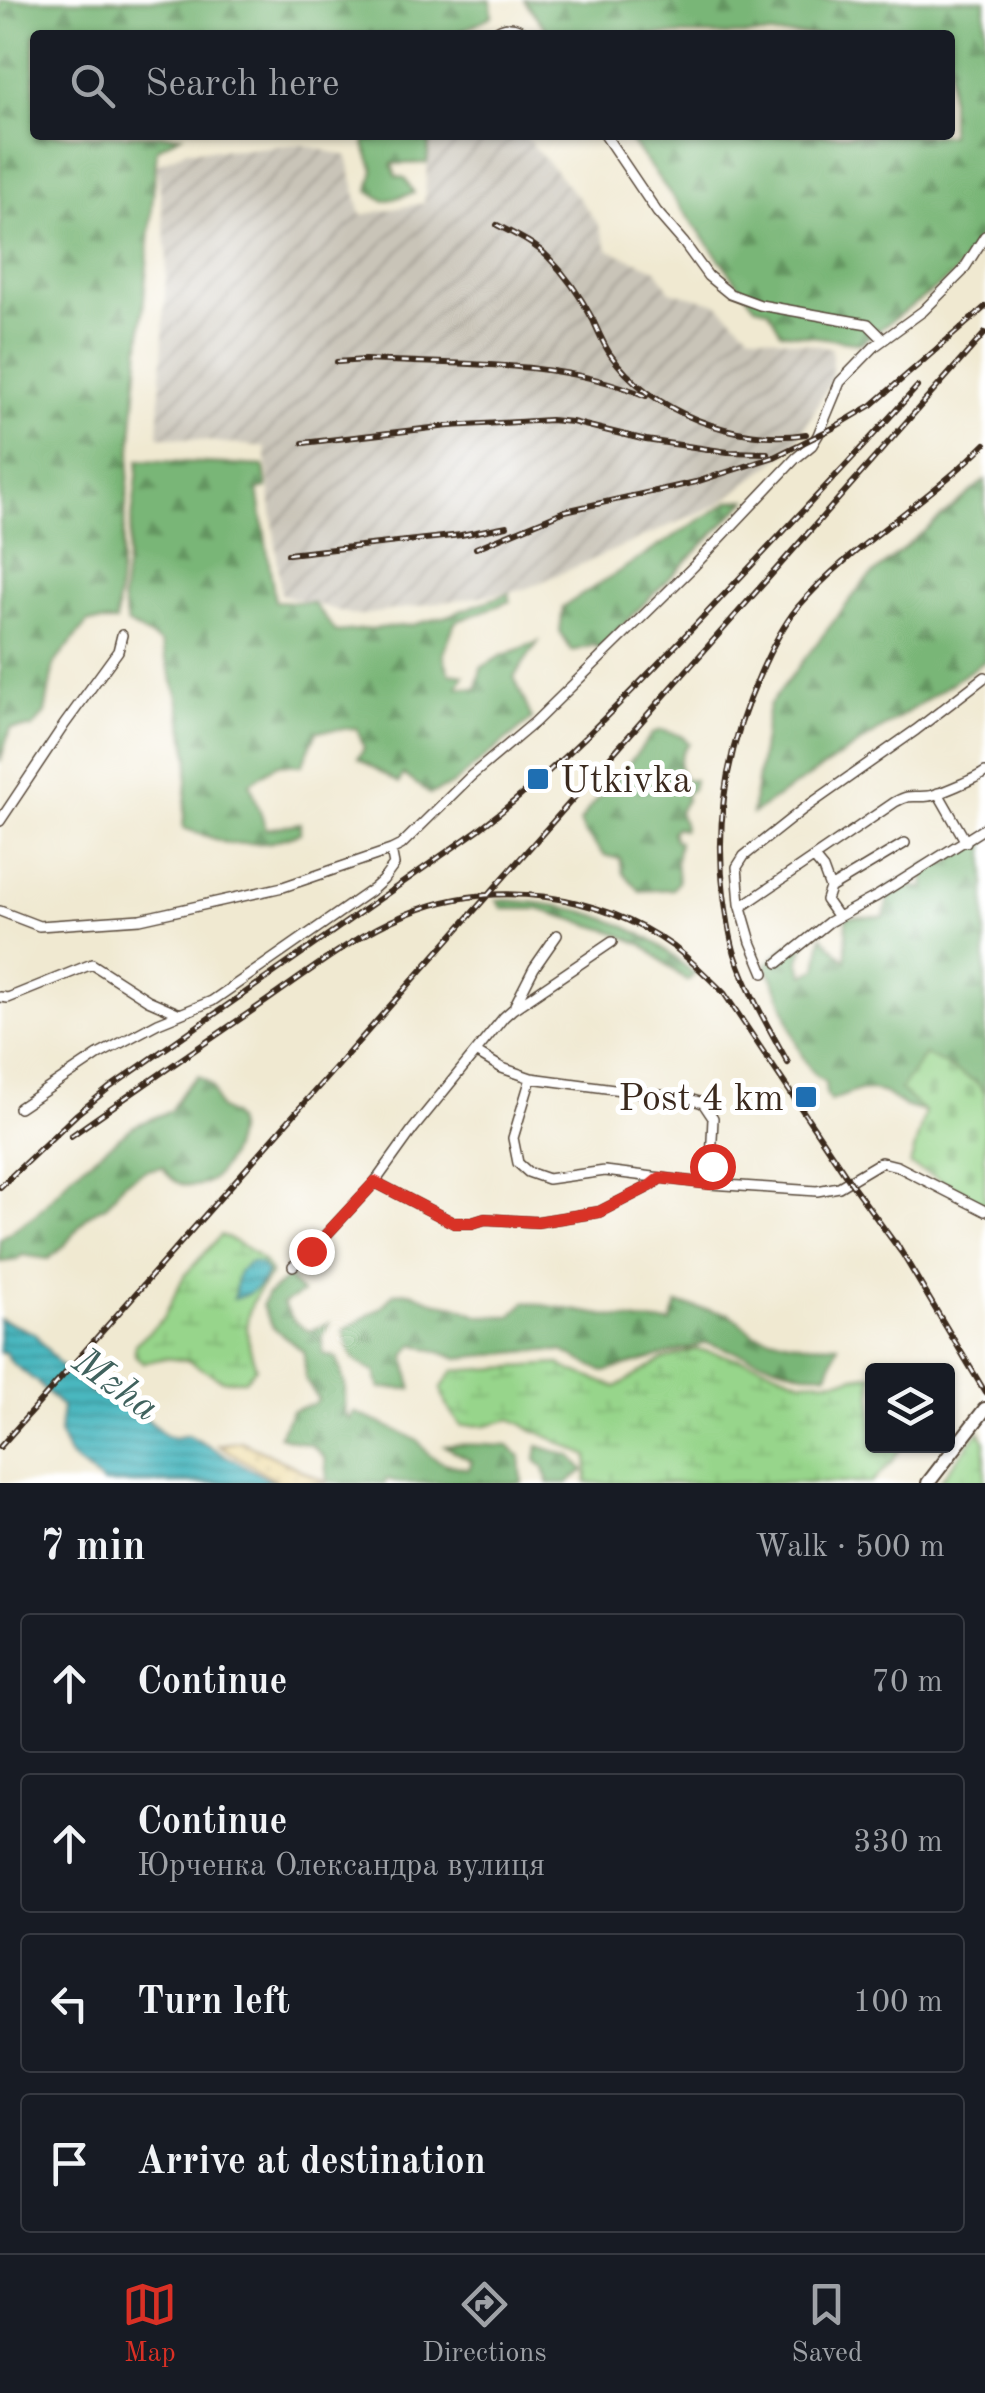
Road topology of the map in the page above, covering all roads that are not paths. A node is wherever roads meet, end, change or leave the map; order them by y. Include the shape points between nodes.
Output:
1 (497, 30) edge
2 (521, 30) edge
3 (608, 140) edge
4 (985, 236) edge
5 (882, 340) junction
6 (122, 635) dead end
7 (985, 677) edge
8 (985, 772) edge
9 (938, 793) junction
10 (0, 821) edge
11 (985, 828) edge
12 (966, 842) junction
13 (904, 843) dead end
14 (391, 850) junction
15 (814, 858) junction
16 (830, 888) junction
17 (741, 907) junction
18 (0, 911) edge
19 (838, 917) junction
20 (557, 935) dead end
21 (612, 942) dead end
22 (778, 963) dead end
23 (764, 972) dead end
24 (0, 997) edge
25 (513, 1008) junction
26 (180, 1014) junction
27 (477, 1052) junction
28 (531, 1078) junction
29 (19, 1108) dead end
30 (660, 1178) junction
31 (375, 1182) junction
32 (710, 1184) junction
33 (985, 1211) edge
34 (294, 1266) dead end
35 (985, 1409) edge
36 (928, 1483) edge

1 - 2 street
3 - 5 street via 657,212 730,294 868,324
4 - 5 street via 962,272
5 - 14 street via 840,382 812,445 535,722
6 - 10 street via 118,651
7 - 17 street via 744,856 737,866
8 - 9 street
9 - 12 street
9 - 15 street via 895,802
11 - 12 street
12 - 19 street
13 - 16 street
14 - 18 street via 283,887 140,918 39,926
14 - 26 street via 394,864 374,889 212,1001
15 - 16 street
15 - 17 street
16 - 19 street via 826,900
17 - 23 street
19 - 22 street
20 - 25 street
21 - 25 street
24 - 26 street via 92,964
25 - 27 street
26 - 29 street via 98,1055
27 - 28 street
27 - 31 street
28 - 30 street via 513,1138 518,1163 528,1172 548,1180 605,1171
28 - 32 street via 703,1103 714,1118
30 - 31 street via 599,1212 472,1223 454,1223
30 - 32 street
31 - 34 street
32 - 33 street via 831,1190 888,1163
35 - 36 highway

